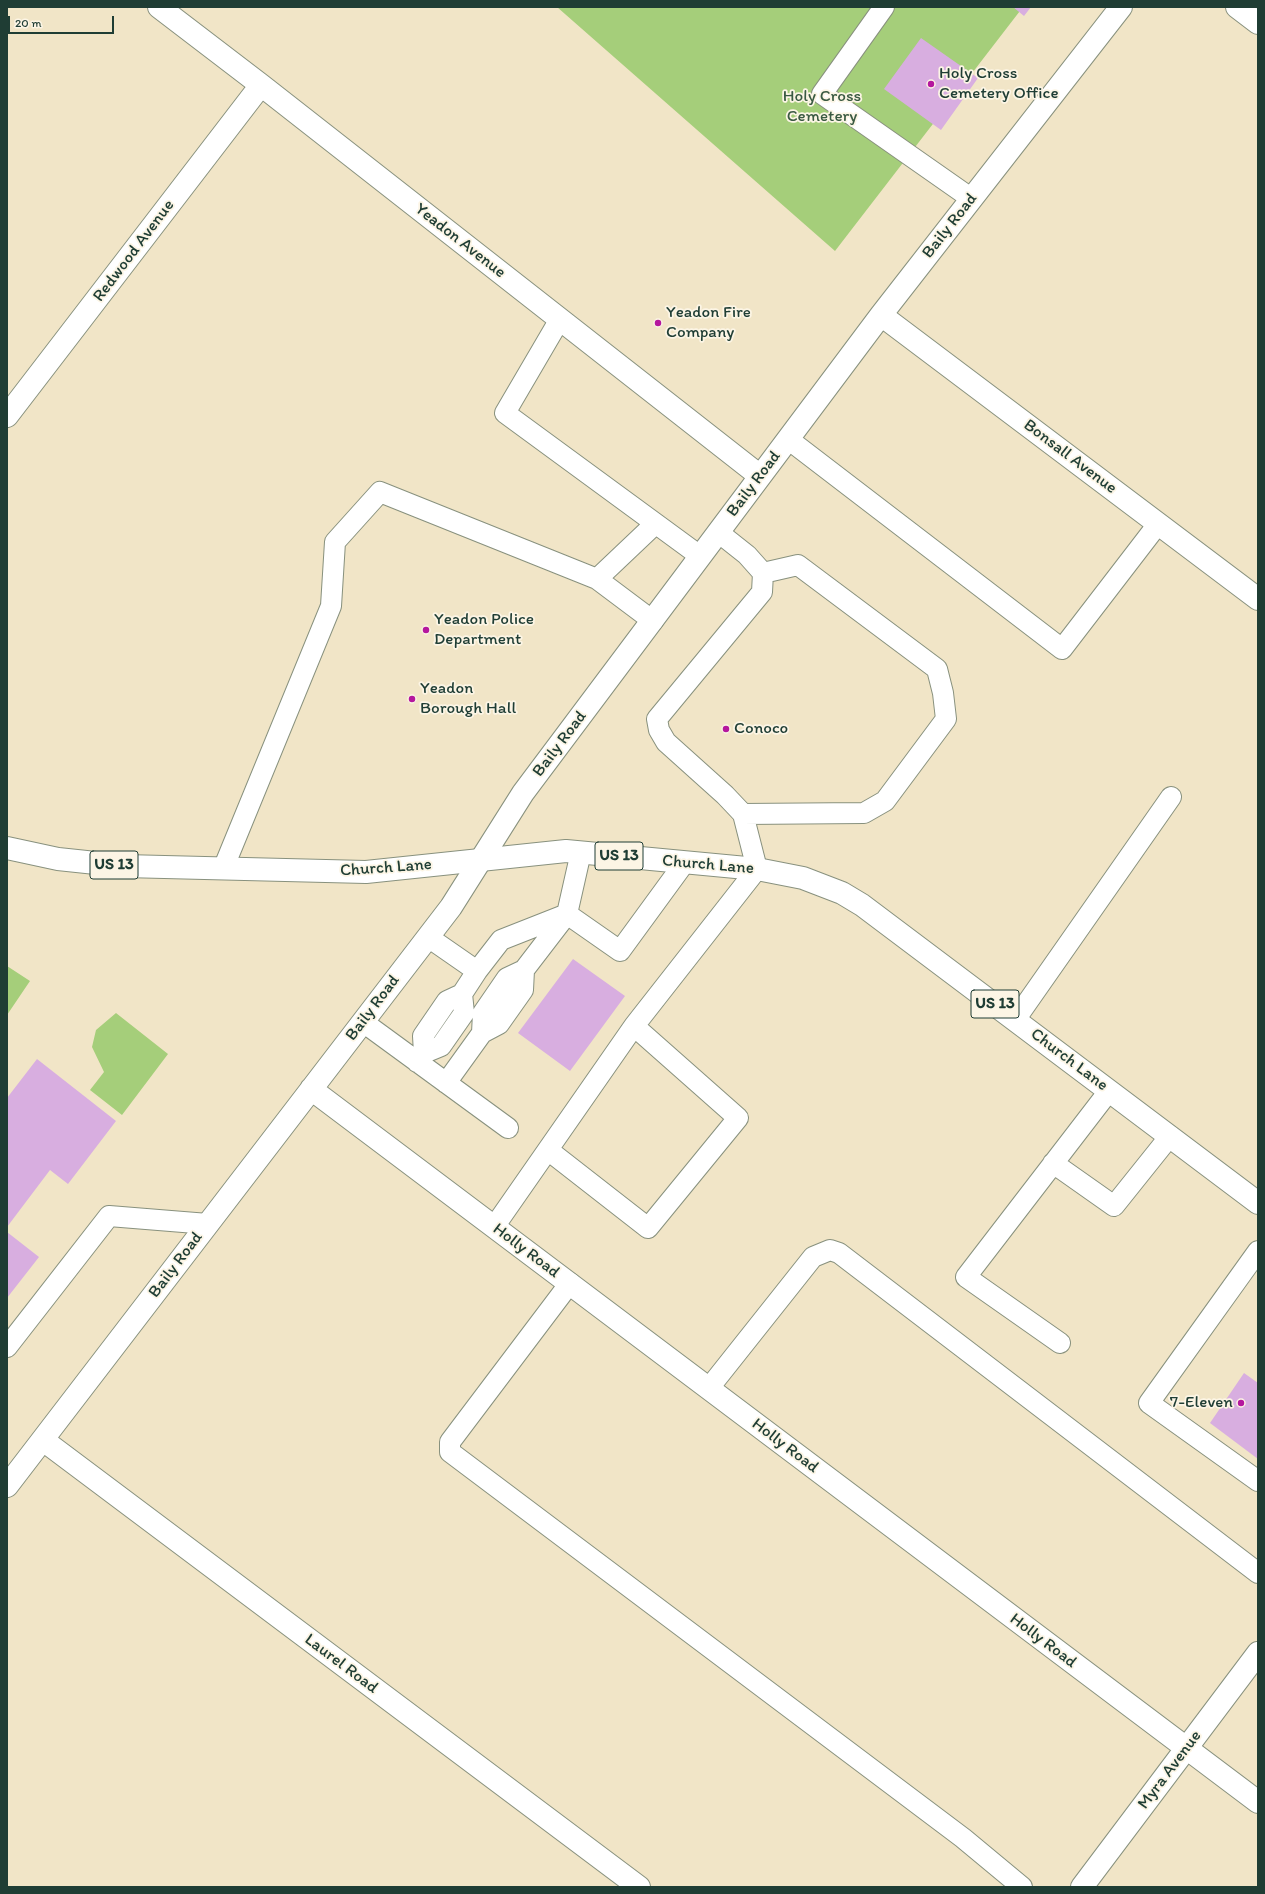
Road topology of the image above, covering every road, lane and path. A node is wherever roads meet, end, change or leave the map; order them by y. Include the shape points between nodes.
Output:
1 (159, 7) edge
2 (884, 7) edge
3 (1121, 7) edge
4 (1237, 7) edge
5 (1258, 23) edge
6 (261, 85) junction
7 (972, 199) junction
8 (881, 315) junction
9 (560, 319) junction
10 (7, 416) edge
11 (788, 439) junction
12 (760, 476) junction
13 (655, 524) junction
14 (1158, 524) junction
15 (718, 532) junction
16 (700, 556) junction
17 (763, 573) junction
18 (597, 579) junction
19 (1258, 599) edge
20 (653, 621) junction
21 (1171, 797) dead end
22 (743, 814) junction
23 (7, 848) edge
24 (581, 852) junction
25 (480, 860) junction
26 (685, 862) junction
27 (222, 869) junction
28 (757, 869) junction
29 (567, 914) junction
30 (428, 937) junction
31 (477, 972) junction
32 (1015, 1020) junction
33 (363, 1022) junction
34 (634, 1026) junction
35 (420, 1057) junction
36 (446, 1083) junction
37 (311, 1089) junction
38 (1109, 1091) junction
39 (508, 1128) dead end
40 (1170, 1136) junction
41 (548, 1150) junction
42 (1053, 1163) junction
43 (1258, 1203) edge
44 (208, 1224) junction
45 (494, 1227) junction
46 (1258, 1252) edge
47 (570, 1283) junction
48 (1060, 1343) dead end
49 (7, 1347) edge
50 (709, 1388) junction
51 (42, 1440) junction
52 (1258, 1481) edge
53 (7, 1486) edge
54 (1258, 1573) edge
55 (1258, 1653) edge
56 (1186, 1748) junction
57 (1258, 1802) edge
58 (639, 1887) edge
59 (1022, 1887) edge
60 (1082, 1887) edge

1 - 6 street, Yeadon Avenue
2 - 7 lane via 822,94
3 - 7 street, Baily Road
4 - 5 street
6 - 9 street, Yeadon Avenue
6 - 10 street, Redwood Avenue
7 - 8 street, Baily Road
8 - 11 street, Baily Road
8 - 14 street, Bonsall Avenue
9 - 12 street, Yeadon Avenue
9 - 13 lane via 505,413
11 - 12 street, Baily Road
11 - 14 lane via 1062,649
12 - 15 street, Baily Road
13 - 16 lane
13 - 18 lane
14 - 19 street, Bonsall Avenue
15 - 16 street, Baily Road
15 - 17 lane via 747,555
16 - 20 street, Baily Road
17 - 22 lane via 762,592 657,719 659,730 666,742
17 - 22 lane via 798,565 937,669 946,719 885,802 864,813
18 - 20 lane
18 - 27 lane via 380,492 334,542 331,606
20 - 25 street, Baily Road via 523,793
21 - 32 lane
22 - 28 lane
23 - 27 street, Church Lane / US 13 via 90,863
24 - 25 street, Church Lane / US 13 via 566,851
24 - 26 street, Church Lane / US 13
24 - 29 lane
25 - 27 street, Church Lane / US 13 via 366,872
25 - 30 street, Baily Road via 451,907
26 - 28 street, Church Lane / US 13
26 - 29 lane via 620,951
28 - 32 street, Church Lane / US 13 via 803,878 842,893 862,905
28 - 34 lane
29 - 31 lane via 501,940
29 - 36 lane via 524,970 523,990 499,1024 482,1033
30 - 31 lane
30 - 33 street, Baily Road
31 - 35 lane via 462,994 464,1013 441,1046
32 - 38 street, Church Lane / US 13
33 - 35 lane
33 - 37 street, Baily Road
34 - 41 lane
34 - 41 lane via 738,1118 648,1228
35 - 36 lane
36 - 39 lane
37 - 44 street, Baily Road
37 - 45 street, Holly Road
38 - 40 street, Church Lane / US 13
38 - 42 lane
40 - 42 lane via 1114,1206
40 - 43 street, Church Lane / US 13
41 - 45 lane
42 - 48 lane via 966,1277
44 - 49 lane via 109,1216
44 - 51 street, Baily Road
45 - 47 street, Holly Road
46 - 52 lane via 1149,1403
47 - 50 street, Holly Road
47 - 59 lane via 450,1442 450,1452 956,1834
50 - 54 lane via 813,1257 830,1250 839,1252
50 - 56 street, Holly Road
51 - 53 street, Baily Road
51 - 58 street, Laurel Road
55 - 56 street, Myra Avenue
56 - 57 street, Holly Road
56 - 60 street, Myra Avenue

